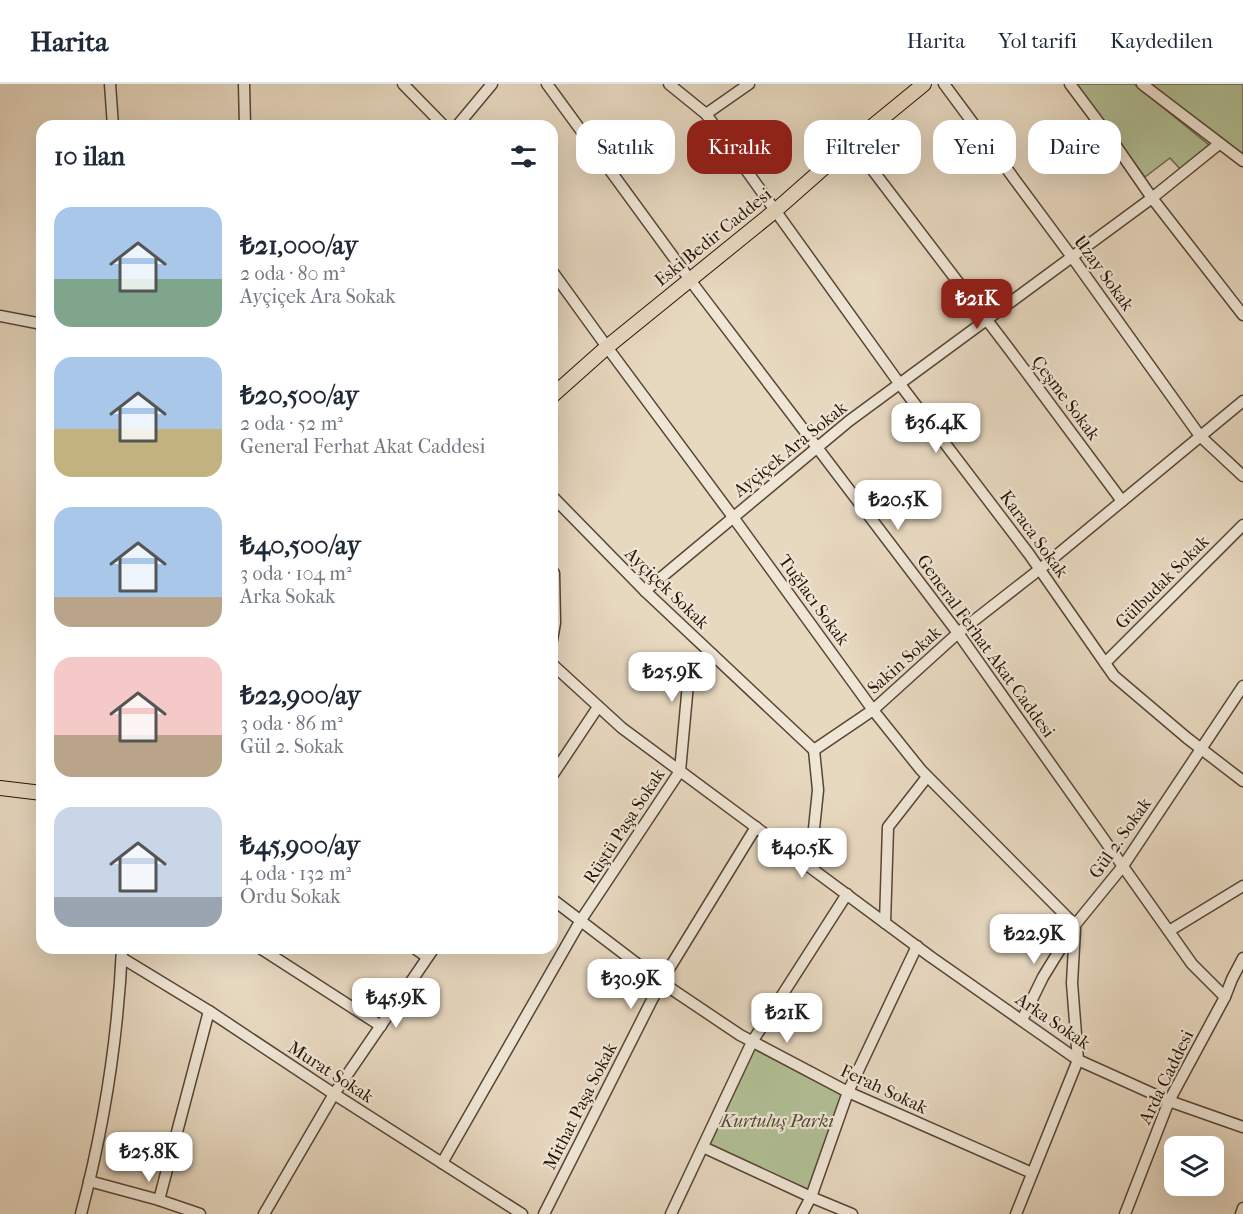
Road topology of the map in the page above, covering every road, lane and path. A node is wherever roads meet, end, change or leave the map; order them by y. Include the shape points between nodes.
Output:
1 (110, 84) edge
2 (244, 84) edge
3 (403, 84) edge
4 (492, 84) edge
5 (547, 84) edge
6 (669, 84) edge
7 (924, 84) edge
8 (944, 84) edge
9 (1070, 84) edge
10 (1142, 84) edge
11 (745, 86) edge
12 (706, 114) junction
13 (113, 120) edge
14 (246, 120) edge
15 (438, 120) edge
16 (462, 120) edge
17 (880, 120) edge
18 (1219, 144) junction
19 (1243, 161) edge
20 (817, 174) edge
21 (876, 174) edge
22 (1152, 198) junction
23 (776, 210) junction
24 (1072, 257) junction
25 (558, 279) edge
26 (690, 279) junction
27 (1243, 315) edge
28 (0, 316) edge
29 (986, 319) junction
30 (36, 323) edge
31 (607, 347) junction
32 (899, 383) junction
33 (558, 391) edge
34 (1243, 400) edge
35 (1200, 436) junction
36 (817, 447) junction
37 (1243, 476) edge
38 (1122, 501) junction
39 (558, 502) edge
40 (733, 517) junction
41 (1243, 525) edge
42 (1040, 569) junction
43 (645, 591) junction
44 (958, 633) junction
45 (713, 655) junction
46 (1105, 663) junction
47 (558, 669) edge
48 (1243, 686) edge
49 (598, 706) junction
50 (873, 710) junction
51 (1201, 748) junction
52 (814, 750) junction
53 (558, 767) edge
54 (680, 771) junction
55 (927, 777) junction
56 (1243, 781) edge
57 (0, 788) edge
58 (36, 792) edge
59 (756, 827) junction
60 (1123, 866) junction
61 (810, 867) junction
62 (1243, 886) edge
63 (847, 894) junction
64 (558, 903) edge
65 (581, 920) junction
66 (885, 923) junction
67 (1075, 925) junction
68 (1169, 931) junction
69 (917, 946) junction
70 (122, 954) edge
71 (124, 954) edge
72 (269, 954) edge
73 (430, 954) edge
74 (1243, 958) edge
75 (1232, 979) junction
76 (661, 982) junction
77 (1243, 985) edge
78 (1225, 997) junction
79 (209, 1011) junction
80 (1022, 1020) junction
81 (381, 1026) junction
82 (752, 1042) junction
83 (1078, 1060) junction
84 (848, 1092) junction
85 (334, 1094) junction
86 (1169, 1101) junction
87 (1243, 1127) edge
88 (703, 1147) junction
89 (442, 1163) junction
90 (1032, 1173) junction
91 (89, 1181) junction
92 (811, 1197) junction
93 (159, 1200) junction
94 (1243, 1208) edge
95 (81, 1214) edge
96 (200, 1214) edge
97 (264, 1214) edge
98 (522, 1214) edge
99 (544, 1214) edge
100 (671, 1214) edge
101 (802, 1214) edge
102 (852, 1214) edge
103 (1016, 1214) edge
104 (1125, 1214) edge
105 (1241, 1214) edge

1 - 13 street
2 - 14 street
3 - 15 street
4 - 16 street
5 - 26 street, General Ferhat Akat Caddesi
6 - 12 street, Karaca Sokak
7 - 17 main road, Eski Bedir Caddesi
8 - 24 street, Uzay Sokak
9 - 22 street
10 - 18 street
11 - 12 street
12 - 23 street, Karaca Sokak
18 - 19 street
18 - 22 street, Ayçiçek Ara Sokak
20 - 23 main road, Eski Bedir Caddesi
21 - 29 street, Çeşme Sokak
22 - 24 street, Ayçiçek Ara Sokak
22 - 27 street
23 - 26 main road, Eski Bedir Caddesi
23 - 32 street, Karaca Sokak
24 - 29 street, Ayçiçek Ara Sokak
24 - 35 street, Uzay Sokak
25 - 31 street, Tuğlacı Sokak
26 - 31 main road, Eski Bedir Caddesi
26 - 36 street, General Ferhat Akat Caddesi
28 - 30 street
29 - 32 street, Ayçiçek Ara Sokak
29 - 38 street, Çeşme Sokak
31 - 33 main road, Eski Bedir Caddesi
31 - 40 street, Tuğlacı Sokak
32 - 36 street, Ayçiçek Ara Sokak
32 - 42 street, Karaca Sokak
34 - 35 street, Sakin Sokak
35 - 37 street, Uzay Sokak
35 - 38 street, Sakin Sokak
36 - 40 street, Ayçiçek Ara Sokak
36 - 44 street, General Ferhat Akat Caddesi
38 - 42 street, Sakin Sokak
39 - 43 street, Ayçiçek Sokak
40 - 43 street, Ayçiçek Ara Sokak
40 - 50 street, Tuğlacı Sokak
41 - 46 street, Gülbudak Sokak
42 - 44 street, Sakin Sokak
42 - 46 street, Karaca Sokak
43 - 45 street, Ayçiçek Sokak
44 - 50 street, Sakin Sokak
44 - 60 street, General Ferhat Akat Caddesi
45 - 52 street, Ayçiçek Sokak
45 - 54 street, Rüştü Paşa Sokak via 688,684
46 - 51 street, Karaca Sokak via 1114,676
47 - 49 street, Arka Sokak
48 - 51 street, Gül 2. Sokak
49 - 53 street
49 - 54 street, Arka Sokak
50 - 52 street, Sakin Sokak
50 - 55 street, Tuğlacı Sokak
51 - 56 street, Karaca Sokak
51 - 60 street, Gül 2. Sokak
52 - 61 street via 818,790
54 - 59 street, Arka Sokak
54 - 65 street, Rüştü Paşa Sokak
55 - 66 street via 888,827
55 - 67 street, Tuğlacı Sokak
57 - 58 main road
59 - 61 street, Arka Sokak
59 - 76 street, Mithat Paşa Sokak
60 - 67 street, Gül 2. Sokak
60 - 68 street, General Ferhat Akat Caddesi
61 - 63 street, Arka Sokak
62 - 68 street
63 - 66 street, Arka Sokak
63 - 82 street
64 - 65 street, Ferah Sokak
65 - 76 street, Ferah Sokak
65 - 89 street, Rüştü Paşa Sokak
66 - 69 street, Arka Sokak
67 - 80 street, Gül 2. Sokak via 1042,977
67 - 83 street via 1072,983
68 - 78 street, General Ferhat Akat Caddesi via 1192,964
69 - 80 street, Arka Sokak
69 - 84 street
70 - 91 street via 108,1087
71 - 79 street, Murat Sokak
72 - 81 street
73 - 81 street
74 - 75 street, Arda Caddesi
75 - 77 street
75 - 78 street, Arda Caddesi
76 - 82 street, Ferah Sokak
76 - 99 street, Mithat Paşa Sokak
78 - 86 street, Arda Caddesi
79 - 85 street, Murat Sokak
79 - 93 street
80 - 83 street, Arka Sokak
81 - 85 street
82 - 84 street, Ferah Sokak
82 - 88 street
83 - 86 street, Arka Sokak
83 - 90 street
84 - 90 street, Ferah Sokak
84 - 92 street
85 - 89 street, Murat Sokak
85 - 97 street
86 - 87 street, Arka Sokak
86 - 104 street, Arda Caddesi
88 - 92 street
88 - 100 street
89 - 98 street, Murat Sokak
90 - 103 street
91 - 93 street
91 - 95 street
92 - 101 street
92 - 102 street
93 - 96 street
94 - 105 street

